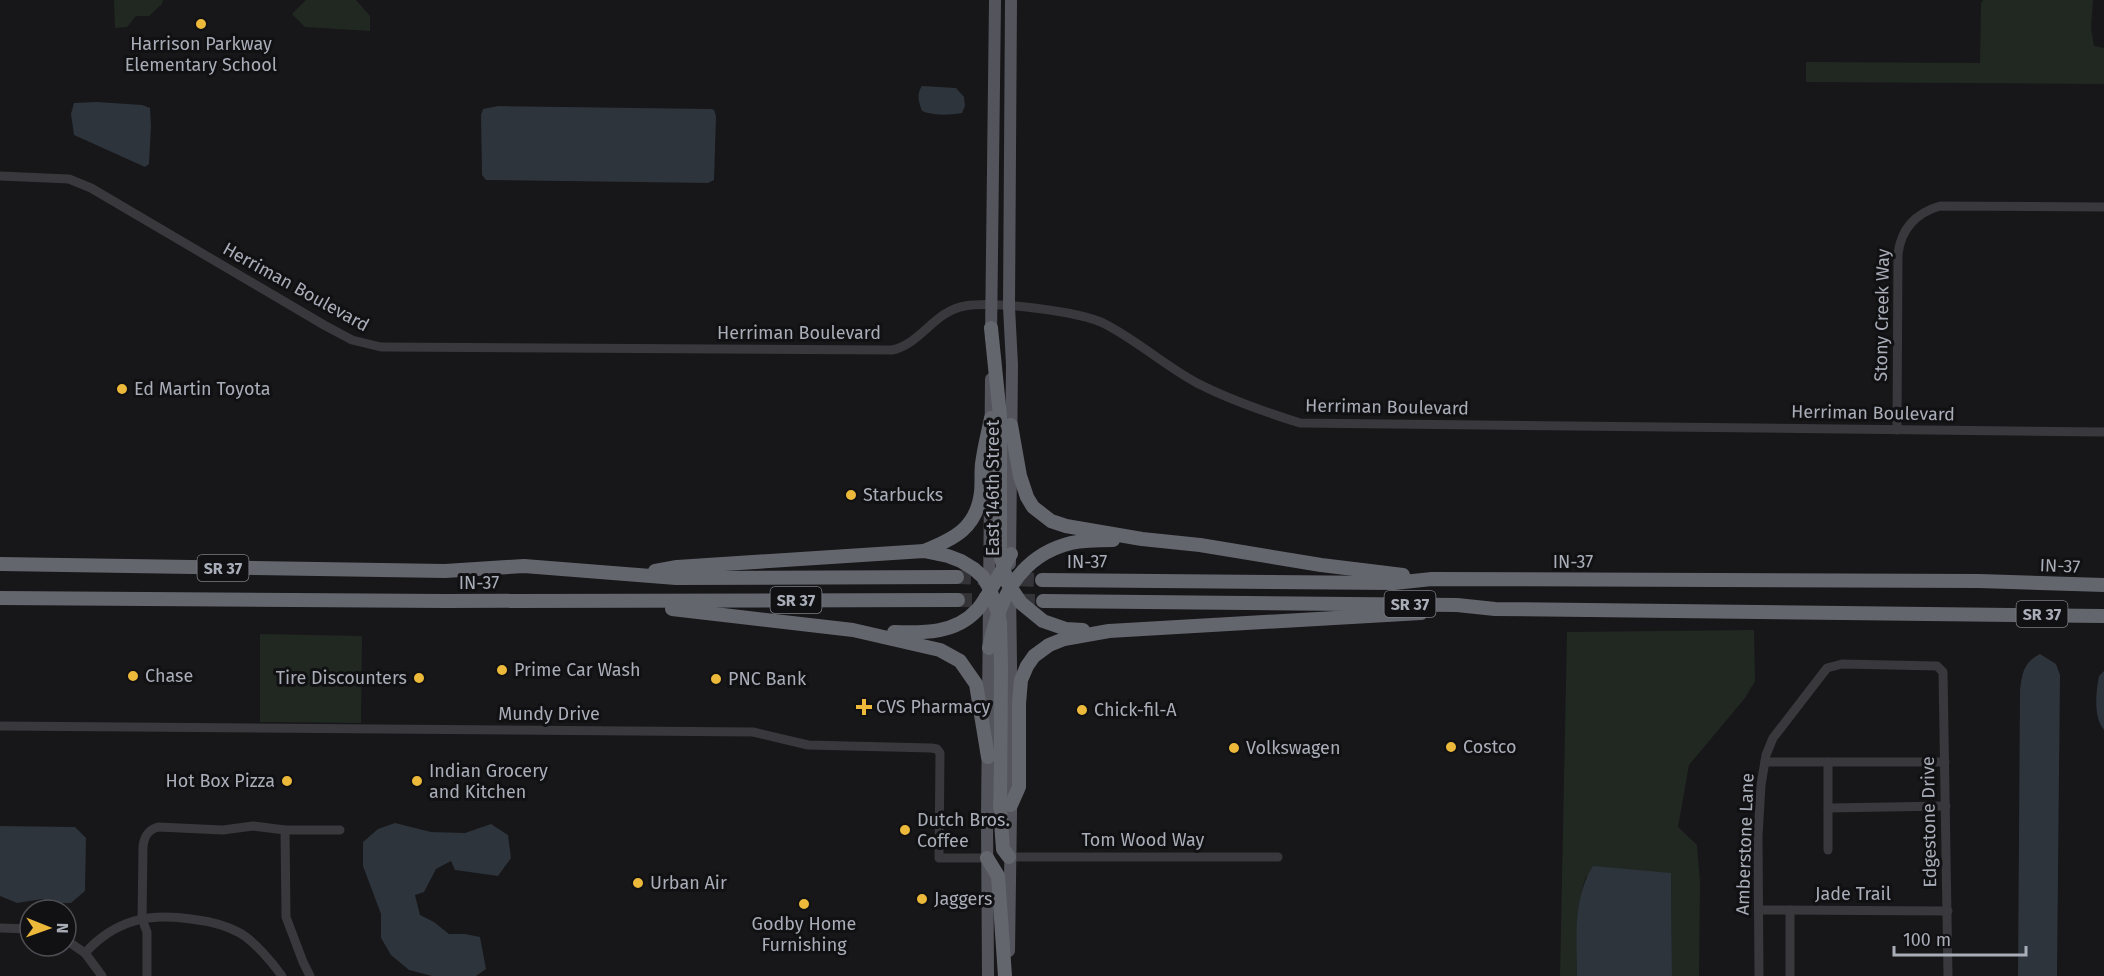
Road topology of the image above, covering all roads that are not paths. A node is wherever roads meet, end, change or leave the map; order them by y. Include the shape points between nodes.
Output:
1 (995, 0) edge
2 (1011, 0) edge
3 (0, 176) edge
4 (2104, 207) edge
5 (992, 306) junction
6 (1009, 307) junction
7 (992, 328) junction
8 (991, 418) junction
9 (1011, 425) junction
10 (1897, 430) junction
11 (2104, 432) edge
12 (1142, 539) junction
13 (924, 551) junction
14 (0, 555) edge
15 (1007, 560) junction
16 (0, 564) edge
17 (83, 564) junction
18 (639, 574) junction
19 (957, 577) tunnel mouth
20 (1432, 579) junction
21 (1042, 580) tunnel mouth
22 (2104, 585) edge
23 (1010, 588) junction
24 (990, 589) junction
25 (0, 598) edge
26 (140, 599) junction
27 (958, 600) tunnel mouth
28 (635, 601) junction
29 (1043, 601) tunnel mouth
30 (0, 607) edge
31 (1495, 609) junction
32 (998, 613) junction
33 (2104, 616) edge
34 (853, 630) junction
35 (1109, 631) junction
36 (989, 648) junction
37 (1941, 668) joint
38 (0, 726) edge
39 (988, 758) junction
40 (1765, 762) junction
41 (1828, 762) junction
42 (1945, 762) junction
43 (1011, 806) junction
44 (1946, 806) junction
45 (1828, 808) junction
46 (285, 830) junction
47 (340, 830) dead end
48 (1828, 850) dead end
49 (1009, 857) junction
50 (1278, 857) dead end
51 (987, 858) junction
52 (1759, 910) junction
53 (1790, 910) junction
54 (1947, 911) junction
55 (142, 918) junction
56 (0, 928) edge
57 (18, 929) edge
58 (78, 948) edge
59 (85, 953) junction
60 (102, 976) edge
61 (147, 976) edge
62 (282, 976) edge
63 (310, 976) edge
64 (988, 976) edge
65 (1007, 976) edge
66 (1759, 976) edge
67 (1790, 976) edge
68 (1948, 976) edge

1 - 5 main road, East 146th Street
2 - 6 main road, East 146th Street
3 - 5 street, Herriman Boulevard via 69,179 91,188 324,325 352,340 381,347 892,350 909,344 953,309
4 - 10 street, Stony Creek Way via 1940,206 1910,223 1898,254
5 - 6 street, Herriman Boulevard
5 - 7 main road, East 146th Street
6 - 9 main road, East 146th Street
6 - 10 street, Herriman Boulevard via 1073,314 1103,323 1197,383 1300,423
7 - 8 main road, East 146th Street
7 - 15 highway via 1000,416 1000,553
8 - 13 highway via 975,513 960,533
8 - 24 main road, East 146th Street
9 - 12 highway via 1020,476 1033,507 1051,521 1066,526
9 - 15 main road, East 146th Street
10 - 11 street, Herriman Boulevard
12 - 20 highway
12 - 23 highway via 1086,541 1055,548 1028,566
13 - 18 highway via 677,567
13 - 24 highway via 961,561 983,578
14 - 17 highway
15 - 23 highway
15 - 24 highway
16 - 17 highway, IN-37 / SR 37
17 - 18 highway, IN-37 / SR 37 via 446,571 524,566
18 - 19 highway, IN-37 / SR 37 via 676,578
20 - 21 highway, IN-37 / SR 37 via 1394,583
20 - 22 highway, IN-37 / SR 37
23 - 32 highway
23 - 35 highway via 1025,608 1053,626
23 - 43 main road
24 - 32 highway
24 - 34 highway via 968,618 937,631
24 - 36 main road, East 146th Street
25 - 26 highway, IN-37 / SR 37
26 - 28 highway, IN-37 / SR 37
26 - 30 highway via 88,607
27 - 28 highway, IN-37 / SR 37
28 - 34 highway via 664,608
29 - 31 highway, SR 37 via 1457,605
31 - 33 highway, SR 37
31 - 35 highway
32 - 36 highway
32 - 49 highway via 1000,808 1003,849
34 - 39 highway via 940,650 960,661 979,694
35 - 43 highway via 1049,645 1028,666 1021,680 1019,704 1019,787
36 - 39 main road, East 146th Street
37 - 40 street, Amberstone Lane via 1842,664 1827,668 1773,738
37 - 42 street, Edgestone Drive
38 - 51 street, Mundy Drive via 753,732 808,745 931,748 940,753 939,858
39 - 51 main road, East 146th Street
40 - 41 street
40 - 52 street, Amberstone Lane via 1759,819
41 - 42 street
41 - 45 street
42 - 44 street, Edgestone Drive
43 - 49 main road
44 - 45 street
44 - 54 street, Edgestone Drive
45 - 48 street
46 - 47 street
46 - 55 street via 253,826 223,830 153,828 143,840
46 - 63 street via 286,917
49 - 50 street, Tom Wood Way
49 - 65 main road
51 - 64 main road, East 146th Street
51 - 65 highway via 998,876
52 - 53 street, Jade Trail
52 - 66 street, Amberstone Lane
53 - 54 street, Jade Trail
53 - 67 street
54 - 68 street, Edgestone Drive
55 - 59 street via 118,927
55 - 61 street via 147,932
55 - 62 street via 168,916 213,921 241,933
56 - 57 street
58 - 59 street
59 - 60 street

